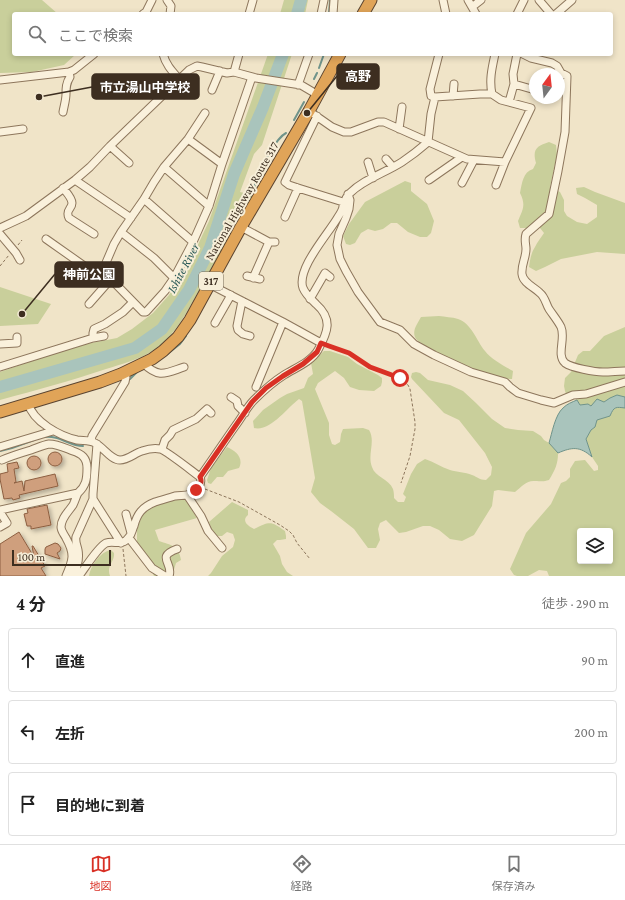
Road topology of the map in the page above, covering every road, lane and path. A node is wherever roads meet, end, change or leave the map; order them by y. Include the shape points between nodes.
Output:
1 (152, 0) edge
2 (167, 0) edge
3 (253, 0) edge
4 (324, 0) edge
5 (334, 0) edge
6 (371, 0) edge
7 (443, 0) edge
8 (481, 0) edge
9 (524, 0) edge
10 (539, 0) edge
11 (572, 0) edge
12 (470, 3) edge
13 (146, 12) edge
14 (170, 12) edge
15 (250, 12) edge
16 (321, 12) edge
17 (333, 12) edge
18 (364, 12) edge
19 (446, 12) edge
20 (475, 12) edge
21 (518, 12) edge
22 (549, 12) edge
23 (558, 12) edge
24 (92, 56) edge
25 (164, 56) edge
26 (238, 56) edge
27 (308, 56) edge
28 (339, 56) edge
29 (438, 56) edge
30 (495, 56) edge
31 (517, 56) edge
32 (527, 56) edge
33 (220, 71) junction
34 (69, 72) junction
35 (234, 72) junction
36 (254, 78) junction
37 (179, 79) junction
38 (0, 80) edge
39 (298, 84) junction
40 (454, 84) dead end
41 (514, 84) junction
42 (529, 88) edge
43 (212, 90) dead end
44 (492, 94) junction
45 (318, 95) junction
46 (453, 96) junction
47 (435, 97) junction
48 (509, 102) junction
49 (402, 106) dead end
50 (63, 112) dead end
51 (205, 113) dead end
52 (313, 114) junction
53 (22, 129) dead end
54 (399, 129) junction
55 (0, 132) edge
56 (188, 139) junction
57 (428, 142) junction
58 (110, 146) junction
59 (462, 157) junction
60 (386, 159) dead end
61 (474, 160) junction
62 (368, 162) dead end
63 (505, 162) junction
64 (129, 163) dead end
65 (222, 164) junction
66 (164, 167) junction
67 (393, 167) junction
68 (373, 178) junction
69 (75, 180) junction
70 (429, 180) dead end
71 (462, 183) dead end
72 (496, 185) dead end
73 (63, 188) junction
74 (298, 188) junction
75 (348, 194) junction
76 (144, 199) junction
77 (343, 202) junction
78 (209, 206) junction
79 (285, 217) dead end
80 (131, 218) junction
81 (241, 227) junction
82 (0, 228) edge
83 (121, 232) junction
84 (0, 234) edge
85 (94, 234) dead end
86 (46, 239) dead end
87 (193, 242) junction
88 (20, 260) dead end
89 (101, 269) junction
90 (330, 276) dead end
91 (174, 278) junction
92 (253, 278) dead end
93 (111, 280) junction
94 (209, 284) junction
95 (231, 295) junction
96 (310, 299) junction
97 (242, 301) junction
98 (133, 302) junction
99 (89, 304) dead end
100 (283, 322) junction
101 (215, 323) dead end
102 (104, 336) dead end
103 (250, 336) dead end
104 (17, 337) dead end
105 (93, 338) junction
106 (321, 343) junction
107 (0, 344) edge
108 (143, 363) junction
109 (0, 367) edge
110 (184, 367) dead end
111 (625, 371) edge
112 (124, 372) junction
113 (625, 382) edge
114 (256, 386) dead end
115 (230, 397) dead end
116 (28, 403) junction
117 (0, 412) edge
118 (245, 412) junction
119 (211, 413) dead end
120 (53, 431) junction
121 (94, 442) junction
122 (0, 447) edge
123 (162, 449) junction
124 (2, 460) dead end
125 (200, 477) junction
126 (401, 483) dead end
127 (200, 486) junction
128 (78, 493) junction
129 (187, 495) junction
130 (93, 499) junction
131 (0, 511) edge
132 (126, 514) dead end
133 (0, 528) edge
134 (130, 535) junction
135 (121, 543) junction
136 (222, 548) dead end
137 (177, 549) dead end
138 (310, 559) dead end
139 (66, 576) edge
140 (73, 576) edge
141 (80, 576) edge
142 (126, 576) edge
143 (165, 576) edge
144 (169, 576) edge

1 - 13 street
2 - 14 street via 171,6
3 - 15 street
4 - 16 street
5 - 17 street
6 - 18 highway
7 - 19 street
8 - 12 street
9 - 21 street
10 - 22 street
11 - 23 street
12 - 20 street
24 - 34 street
25 - 37 street
26 - 35 street
27 - 39 street
28 - 45 highway, National Highway Route 317 / 317
29 - 47 street via 430,89 431,96
30 - 44 street via 490,79
31 - 41 street
32 - 111 street via 552,63 567,76 565,132 551,207 549,214 526,234 522,276 542,294 561,327 563,361 578,368 602,372
33 - 35 street
33 - 37 street via 197,66
33 - 43 street
34 - 38 street
34 - 50 street
35 - 36 street
36 - 39 street
36 - 65 street
37 - 58 street
39 - 45 street
40 - 46 street
41 - 42 street
41 - 48 street
44 - 46 street
44 - 48 street
45 - 52 highway, National Highway Route 317 / 317
46 - 47 street
47 - 57 street
48 - 63 street via 531,108
49 - 54 street
51 - 56 street
52 - 54 street via 344,132 378,122
52 - 74 street via 285,182
52 - 81 highway, National Highway Route 317 / 317 via 274,170
53 - 55 street
54 - 57 street
56 - 65 street
56 - 66 street
57 - 59 street
57 - 67 street
58 - 64 street
58 - 69 street
59 - 61 street
59 - 70 street
60 - 67 street
61 - 63 street
61 - 71 street
62 - 68 street
63 - 72 street
65 - 78 street
66 - 76 street
66 - 78 street
67 - 68 street
68 - 75 street
69 - 73 street
69 - 80 street
73 - 82 street via 26,216
73 - 85 street via 72,202 68,212 69,218
74 - 77 street
74 - 79 street
75 - 77 street
75 - 113 street via 349,209 337,245 340,259 358,292 380,322 400,330 414,344 434,355 471,372 505,382 518,393 541,400 554,403 573,395 586,394
76 - 80 street
76 - 87 street
77 - 96 street via 338,217 304,273 303,288
78 - 87 street
80 - 83 street
81 - 92 street via 272,242
81 - 94 highway, National Highway Route 317 / 317
83 - 89 street
83 - 91 street
84 - 88 street
86 - 89 street via 90,270
87 - 91 street
89 - 93 street
90 - 96 street via 325,273
91 - 98 street via 146,312
93 - 98 street
93 - 99 street
94 - 95 street
94 - 108 highway, National Highway Route 317 / 317 via 178,337 163,352
95 - 97 street
95 - 101 street
96 - 106 street via 326,316 328,325
97 - 100 street
97 - 103 street via 237,326 243,334
98 - 105 street via 123,312 94,329
100 - 106 street
100 - 114 street
102 - 105 street
104 - 107 street via 18,343
105 - 109 street
106 - 118 street via 317,352 266,388
106 - 126 path via 349,353 370,367 400,378 408,385 416,422 410,456
108 - 110 street via 149,369 164,374
108 - 112 highway, National Highway Route 317 / 317
112 - 116 highway, National Highway Route 317 / 317 via 100,382
112 - 121 street via 125,382 92,436
115 - 118 street
116 - 117 highway, National Highway Route 317 / 317
116 - 120 street via 34,415
118 - 125 street
119 - 123 street via 207,409 196,419 173,430
120 - 121 street
120 - 122 street
121 - 123 street via 114,459 120,460 147,449
121 - 130 street
123 - 125 street
124 - 128 street via 48,444 76,452 87,463 86,481
125 - 127 street
127 - 129 street
127 - 138 path via 239,502 280,525 293,535
128 - 131 street
128 - 139 street via 61,524 73,559
129 - 134 street via 145,506 138,514
129 - 136 street via 208,531
130 - 135 street
130 - 140 street via 76,537 79,557
131 - 133 street via 7,523
132 - 134 street
134 - 135 street
134 - 143 street via 152,568
135 - 141 street via 106,543
135 - 142 path
137 - 144 street via 166,557

